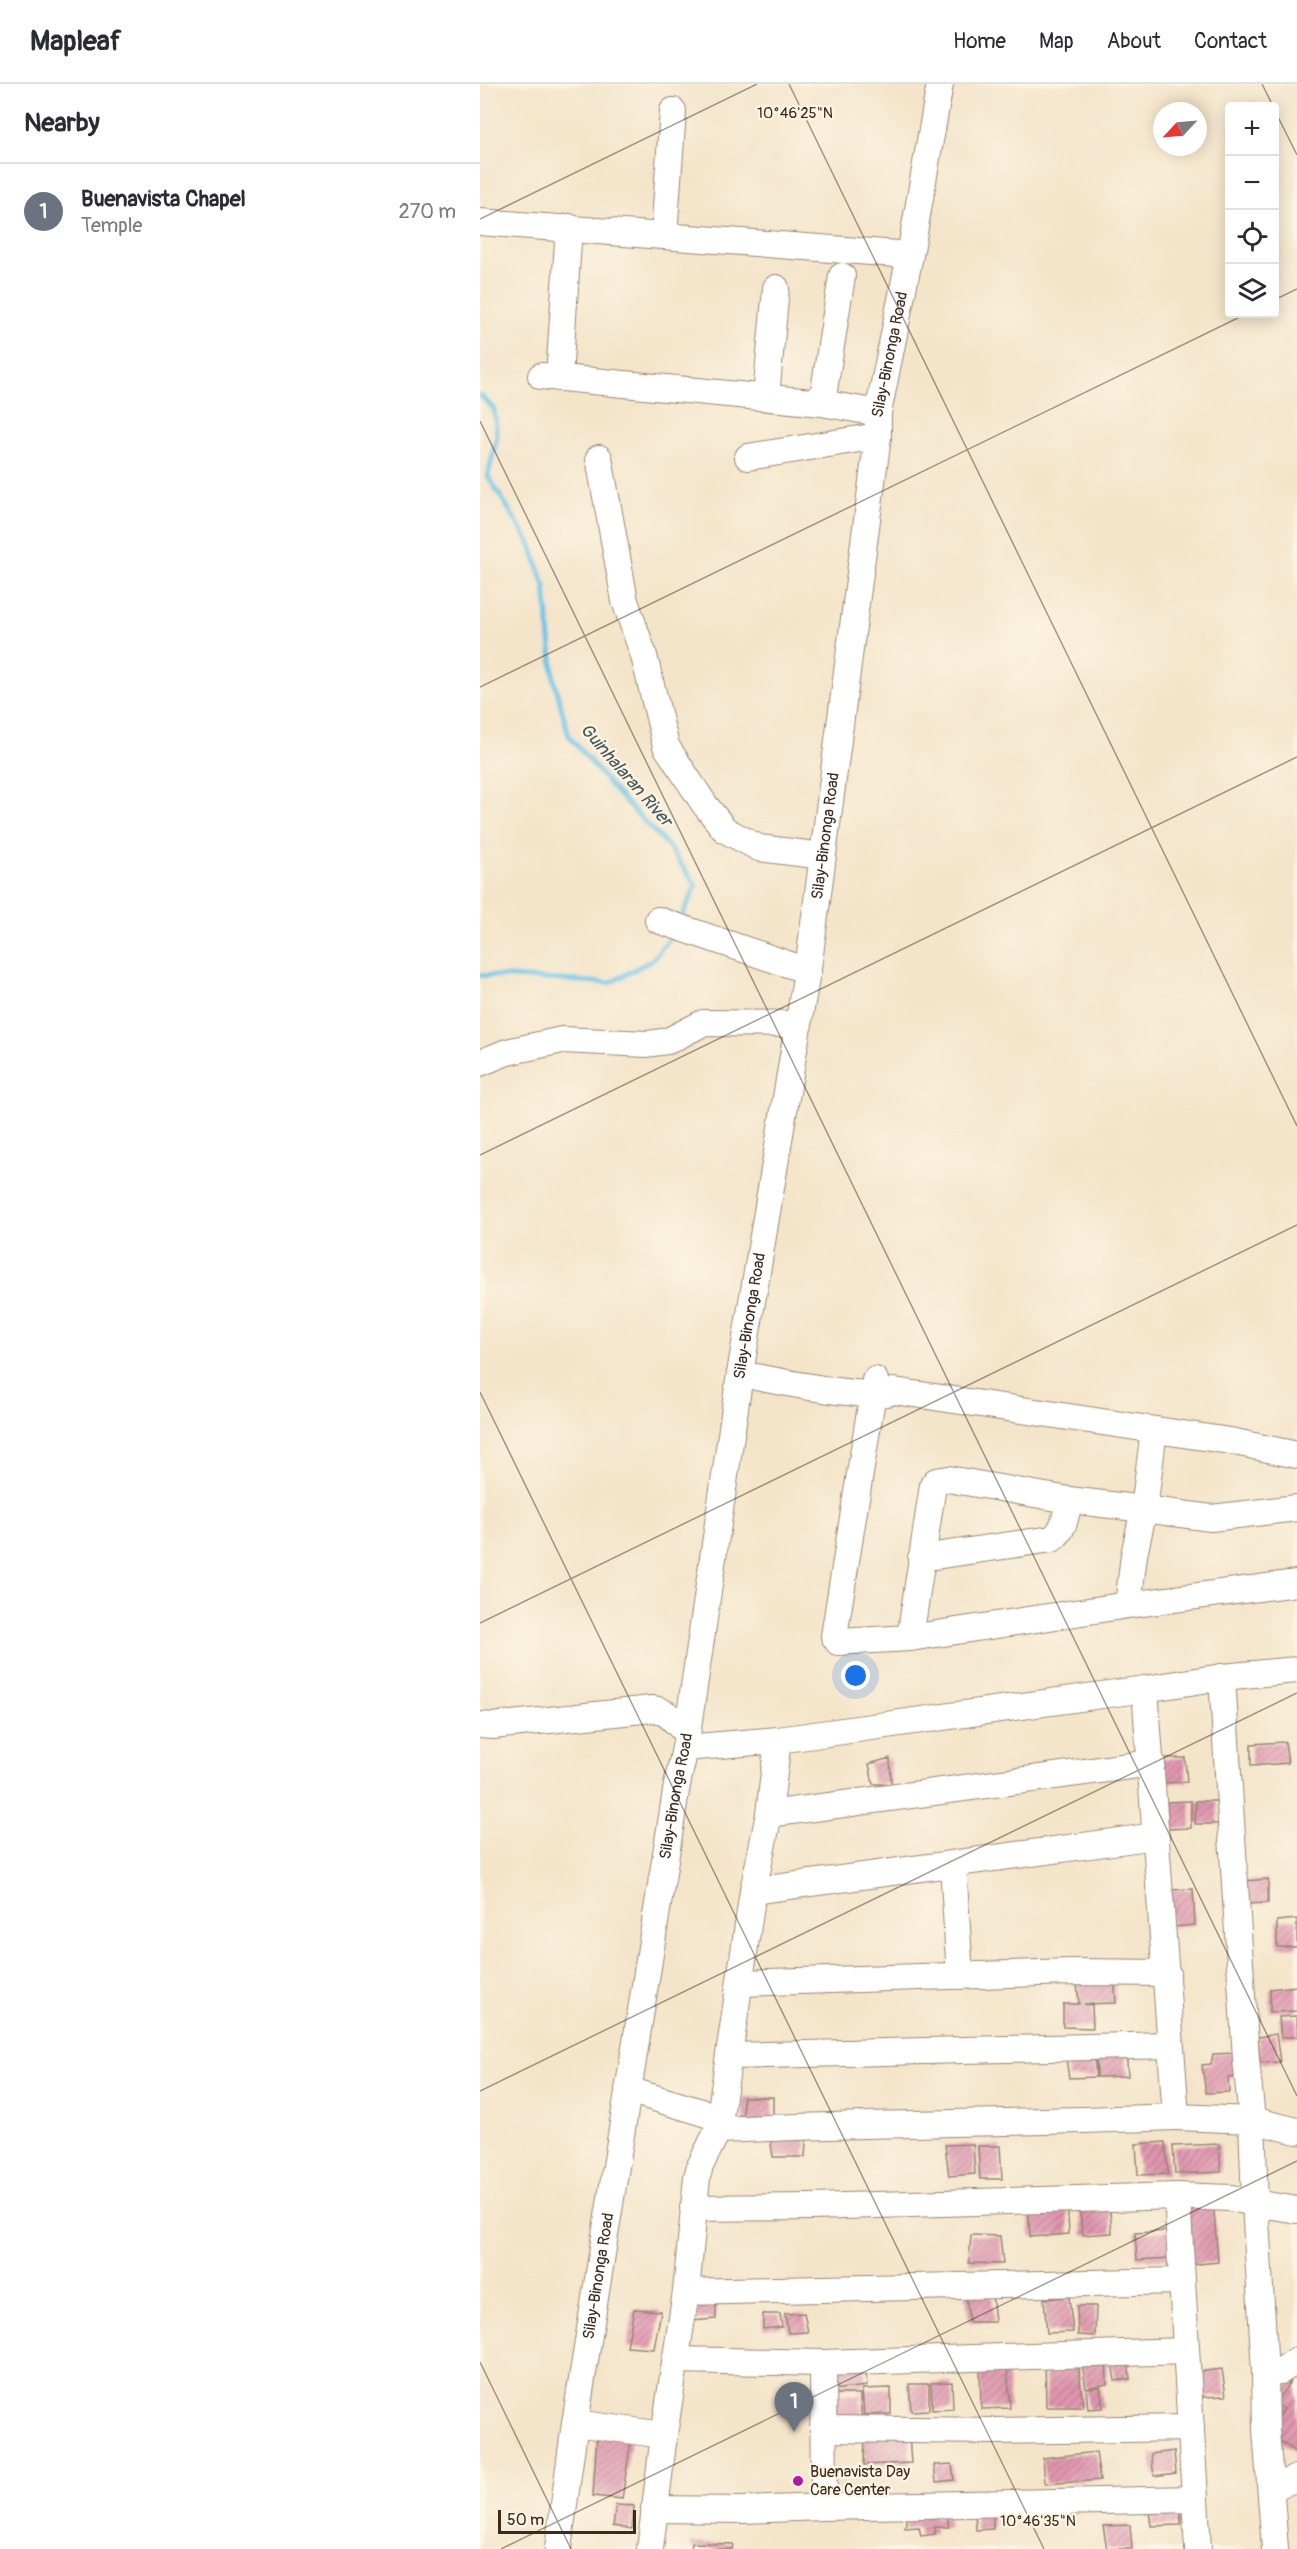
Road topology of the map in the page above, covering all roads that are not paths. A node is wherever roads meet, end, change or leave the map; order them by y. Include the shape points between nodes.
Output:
1 (940, 84) edge
2 (673, 111) dead end
3 (480, 222) edge
4 (569, 227) junction
5 (664, 235) junction
6 (910, 255) junction
7 (842, 276) dead end
8 (776, 288) dead end
9 (766, 397) junction
10 (822, 403) junction
11 (878, 425) junction
12 (748, 457) dead end
13 (599, 458) dead end
14 (823, 855) junction
15 (671, 924) dead end
16 (808, 971) junction
17 (799, 1024) junction
18 (480, 1063) edge
19 (742, 1366) junction
20 (880, 1388) junction
21 (1154, 1430) junction
22 (1297, 1455) edge
23 (1069, 1500) junction
24 (1297, 1508) edge
25 (1144, 1509) junction
26 (921, 1557) junction
27 (1297, 1583) edge
28 (1128, 1605) junction
29 (910, 1638) junction
30 (1297, 1670) edge
31 (1222, 1677) junction
32 (1146, 1689) junction
33 (480, 1725) edge
34 (778, 1740) junction
35 (686, 1741) junction
36 (1152, 1763) junction
37 (769, 1814) junction
38 (1156, 1836) junction
39 (953, 1865) junction
40 (753, 1891) junction
41 (1167, 1973) junction
42 (960, 1976) junction
43 (740, 1983) junction
44 (1170, 2045) junction
45 (729, 2056) junction
46 (628, 2090) junction
47 (1176, 2117) junction
48 (1252, 2120) junction
49 (718, 2124) junction
50 (1297, 2131) edge
51 (1177, 2196) junction
52 (1255, 2203) junction
53 (693, 2208) junction
54 (1297, 2210) edge
55 (1181, 2281) junction
56 (686, 2292) junction
57 (1184, 2351) junction
58 (675, 2360) junction
59 (1297, 2360) edge
60 (823, 2363) junction
61 (1265, 2372) junction
62 (575, 2422) junction
63 (1191, 2428) junction
64 (823, 2429) junction
65 (664, 2435) junction
66 (1297, 2478) edge
67 (1271, 2488) junction
68 (1195, 2499) junction
69 (825, 2507) junction
70 (654, 2509) junction
71 (558, 2549) edge
72 (650, 2549) edge
73 (1198, 2549) edge
74 (1275, 2549) edge

1 - 6 street, Silay-Binonga Road
2 - 5 street
3 - 4 street
4 - 5 street
4 - 9 street via 550,377
5 - 6 street
6 - 11 street, Silay-Binonga Road
7 - 10 street
8 - 9 street
9 - 10 street
10 - 11 street
11 - 12 street
11 - 14 street, Silay-Binonga Road
13 - 14 street via 626,601 666,746 725,830 759,848
14 - 16 street, Silay-Binonga Road
15 - 16 street
16 - 17 street, Silay-Binonga Road
17 - 18 street via 703,1023 668,1041 647,1044 562,1040 507,1052
17 - 19 street, Silay-Binonga Road
19 - 20 street
19 - 35 street, Silay-Binonga Road
20 - 21 street
20 - 29 street via 834,1636 842,1643
21 - 22 street via 1230,1440
21 - 25 street
23 - 25 street
23 - 26 street via 1059,1535 1052,1539
23 - 26 street via 940,1479 933,1485
24 - 25 street via 1211,1518
25 - 28 street
26 - 29 street
27 - 28 street
28 - 29 street
30 - 31 street
31 - 32 street
31 - 48 street
32 - 34 street
32 - 36 street
33 - 35 street via 661,1710
34 - 35 street
34 - 37 street
35 - 46 street, Silay-Binonga Road
36 - 37 street
36 - 38 street
37 - 40 street
38 - 39 street
38 - 41 street
39 - 40 street
39 - 42 street
40 - 43 street
41 - 42 street
41 - 44 street
42 - 43 street
43 - 45 street
44 - 45 street
44 - 47 street
45 - 49 street
46 - 49 street
46 - 62 street, Silay-Binonga Road
47 - 48 street
47 - 49 street
48 - 50 street
48 - 52 street
49 - 53 street via 700,2166
51 - 52 street
51 - 53 street
51 - 55 street
52 - 54 street
52 - 61 street
53 - 56 street
55 - 56 street
55 - 57 street
56 - 58 street
57 - 60 street
57 - 63 street
58 - 60 street
58 - 65 street
59 - 61 street via 1281,2371
60 - 64 street
61 - 67 street
62 - 65 street
62 - 71 street, Silay-Binonga Road
63 - 64 street
63 - 68 street
64 - 69 street
65 - 70 street
66 - 67 street
67 - 74 street
68 - 69 street
68 - 73 street
69 - 70 street
70 - 72 street

